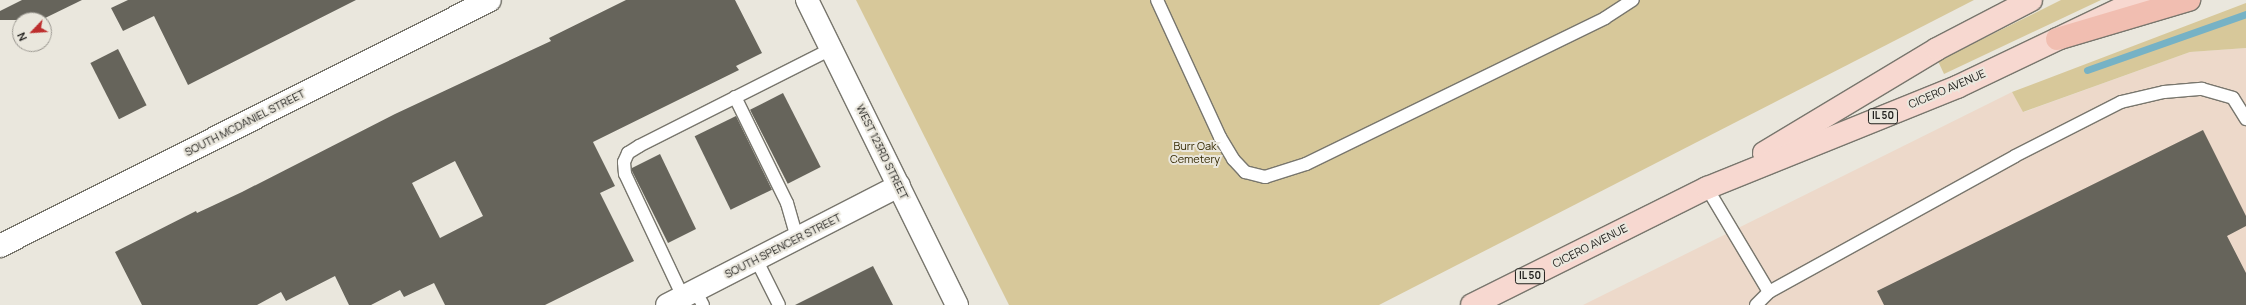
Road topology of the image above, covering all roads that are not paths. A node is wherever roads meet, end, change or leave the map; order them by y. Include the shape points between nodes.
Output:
1 (490, 0) edge
2 (806, 0) edge
3 (1157, 0) edge
4 (1633, 0) edge
5 (2031, 0) edge
6 (2139, 0) edge
7 (2189, 0) edge
8 (2057, 39) junction
9 (831, 49) junction
10 (735, 98) junction
11 (2246, 119) edge
12 (899, 186) junction
13 (1707, 188) junction
14 (797, 238) junction
15 (0, 246) edge
16 (756, 259) junction
17 (1769, 292) junction
18 (687, 299) edge
19 (779, 305) edge
20 (957, 305) edge
21 (1472, 305) edge
22 (1756, 305) edge

1 - 15 street, SOUTH MCDANIEL STREET
2 - 9 street, WEST 123RD STREET
3 - 4 lane via 1220,137 1233,159 1245,172 1265,177 1306,164 1605,18
5 - 13 main road, CICERO AVENUE / IL 50 via 1937,49
6 - 8 main road, CICERO AVENUE / IL 50
7 - 8 highway
8 - 13 main road, CICERO AVENUE / IL 50 via 1956,87
9 - 10 lane
9 - 12 street, WEST 123RD STREET
10 - 14 lane via 787,204
10 - 18 lane via 639,146 628,153 624,162 625,174
11 - 17 lane via 2233,98 2202,88 2164,92 2121,102 2015,156
12 - 14 street, SOUTH SPENCER STREET
12 - 20 street, WEST 123RD STREET
13 - 17 lane
13 - 21 main road, CICERO AVENUE / IL 50
14 - 16 street, SOUTH SPENCER STREET
16 - 18 street, SOUTH SPENCER STREET
16 - 19 lane
17 - 22 lane

